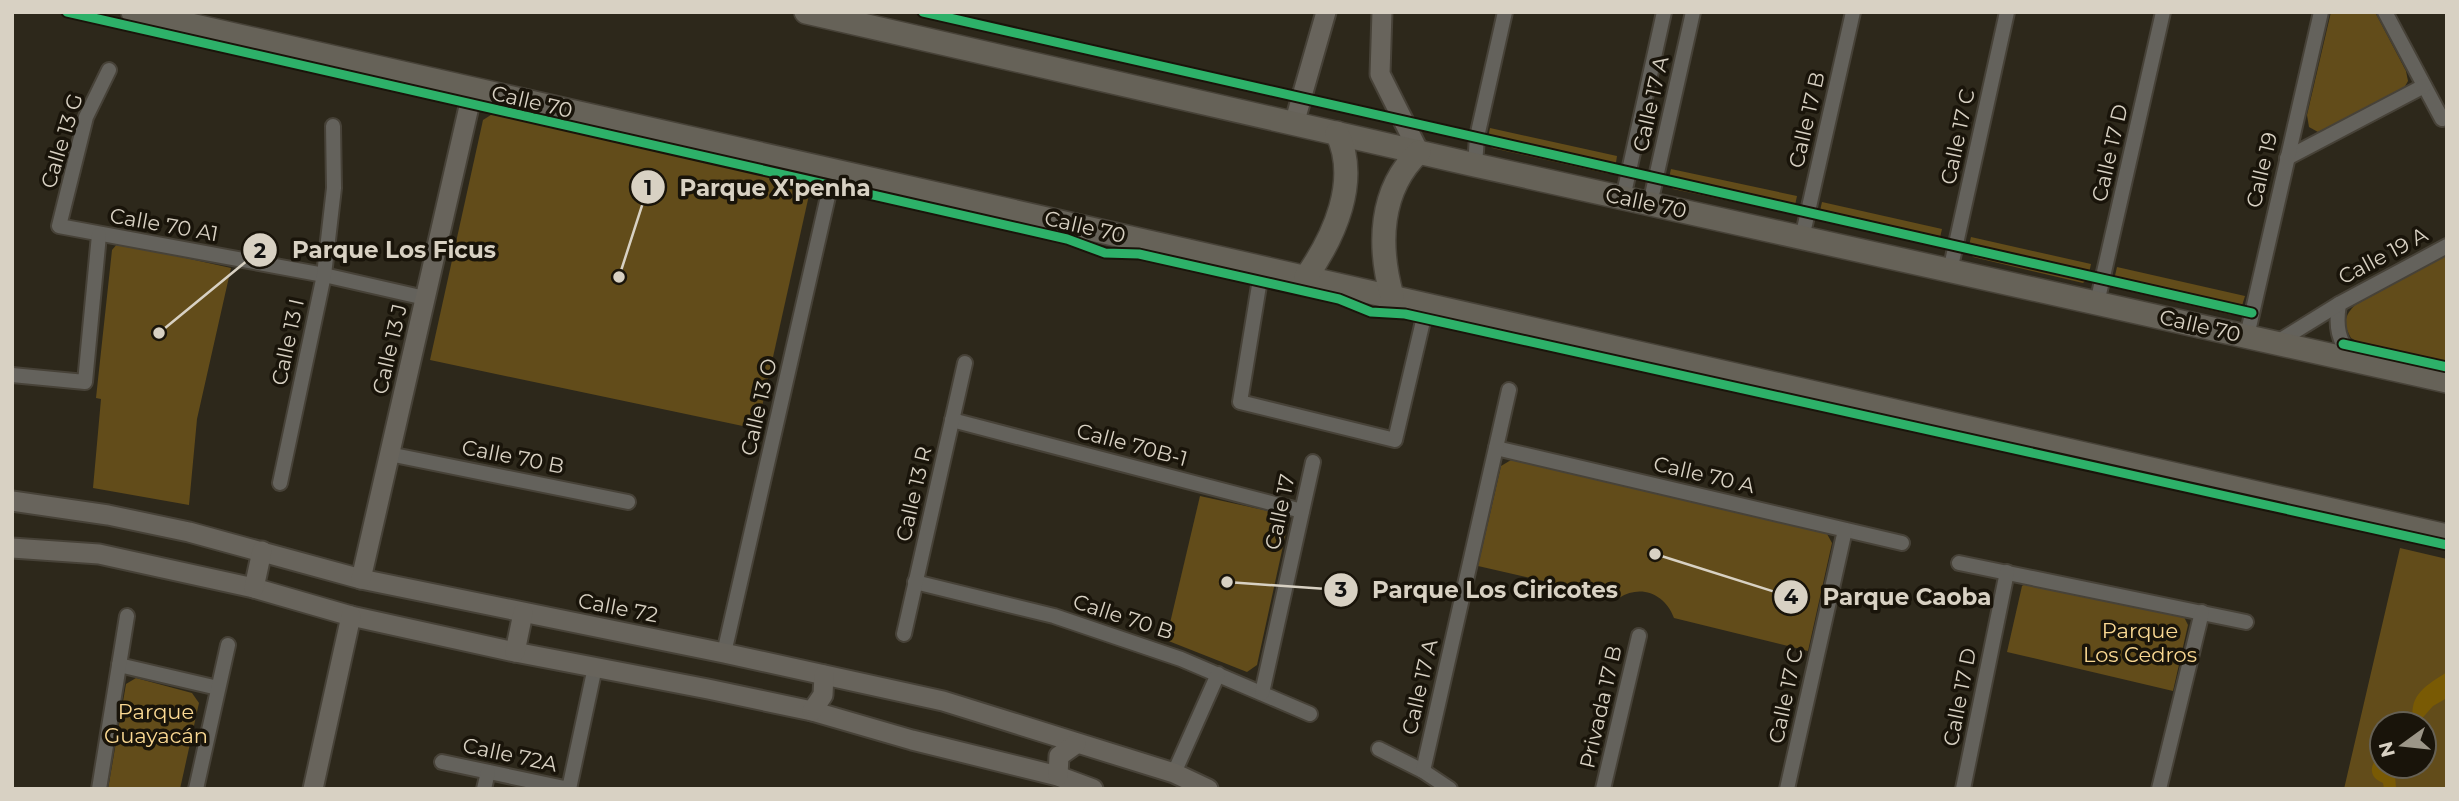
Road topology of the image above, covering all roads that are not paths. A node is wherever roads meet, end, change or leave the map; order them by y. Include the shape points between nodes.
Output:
1 (133, 12) edge
2 (806, 12) edge
3 (1326, 12) edge
4 (1382, 12) edge
5 (1505, 12) edge
6 (1664, 12) edge
7 (1693, 12) edge
8 (1853, 12) edge
9 (2007, 12) edge
10 (2163, 12) edge
11 (2321, 12) edge
12 (2385, 12) edge
13 (108, 70) dead end
14 (2424, 86) junction
15 (473, 89) junction
16 (2442, 119) dead end
17 (1294, 124) junction
18 (333, 126) dead end
19 (1337, 133) junction
20 (1419, 152) junction
21 (2287, 158) junction
22 (1475, 165) junction
23 (834, 170) junction
24 (1623, 198) junction
25 (1650, 204) junction
26 (59, 226) joint
27 (99, 235) junction
28 (1802, 238) junction
29 (2447, 246) edge
30 (1262, 267) junction
31 (1950, 271) junction
32 (324, 275) junction
33 (1306, 276) junction
34 (1392, 296) junction
35 (425, 298) junction
36 (2097, 303) junction
37 (1427, 304) junction
38 (2340, 304) junction
39 (2247, 336) junction
40 (2276, 343) junction
41 (2351, 360) junction
42 (965, 363) dead end
43 (12, 374) edge
44 (2447, 381) edge
45 (1509, 390) dead end
46 (952, 420) junction
47 (1496, 448) junction
48 (390, 454) junction
49 (1312, 462) dead end
50 (280, 483) dead end
51 (12, 501) edge
52 (628, 502) dead end
53 (1302, 511) junction
54 (1845, 530) junction
55 (2447, 536) edge
56 (1902, 543) dead end
57 (12, 548) edge
58 (262, 551) junction
59 (1959, 563) dead end
60 (2007, 572) junction
61 (360, 579) junction
62 (915, 582) junction
63 (254, 587) junction
64 (523, 612) junction
65 (2202, 612) junction
66 (127, 616) dead end
67 (351, 616) junction
68 (2246, 622) dead end
69 (904, 634) dead end
70 (1639, 636) dead end
71 (228, 645) dead end
72 (515, 652) junction
73 (724, 653) junction
74 (119, 665) junction
75 (595, 667) junction
76 (1218, 674) junction
77 (824, 675) junction
78 (218, 688) junction
79 (1262, 693) junction
80 (812, 711) junction
81 (1310, 714) dead end
82 (1076, 744) junction
83 (1379, 749) dead end
84 (442, 762) dead end
85 (1423, 771) junction
86 (488, 772) junction
87 (1174, 773) junction
88 (1058, 776) junction
89 (197, 788) edge
90 (99, 789) edge
91 (313, 789) edge
92 (484, 789) edge
93 (569, 789) edge
94 (1093, 789) edge
95 (1208, 789) edge
96 (1450, 789) edge
97 (1603, 789) edge
98 (1787, 789) edge
99 (1963, 789) edge
100 (2159, 789) edge

1 - 15 main road, Calle 70
2 - 17 main road, Calle 70
3 - 17 main road
4 - 20 main road via 1380,74
5 - 22 street
6 - 24 street, Calle 17 A
7 - 25 street, Calle 17 A
8 - 28 street, Calle 17 B
9 - 31 street, Calle 17 C
10 - 36 street, Calle 17 D
11 - 21 street, Calle 19
12 - 14 street
13 - 26 street, Calle 13 G via 86,117
14 - 16 street
14 - 21 street
15 - 23 main road, Calle 70
15 - 35 main road, Calle 13 J
17 - 19 main road, Calle 70
18 - 32 street, Calle 13 I via 334,188
19 - 20 main road, Calle 70
19 - 33 main road via 1344,157 1343,199 1324,252
20 - 22 main road, Calle 70
20 - 34 main road via 1407,163 1386,212 1384,268
21 - 39 street, Calle 19
22 - 24 main road, Calle 70
23 - 30 main road, Calle 70
23 - 73 street, Calle 13 O
24 - 25 main road, Calle 70
25 - 28 main road, Calle 70
26 - 27 street, Calle 70 A1
27 - 32 street, Calle 70 A1
27 - 43 street via 85,382
28 - 31 main road, Calle 70
29 - 38 street, Calle 19 A
30 - 33 main road, Calle 70
30 - 37 street via 1240,402 1395,440
31 - 36 main road, Calle 70
32 - 35 street, Calle 70 A1
32 - 50 street, Calle 13 I
33 - 34 main road, Calle 70
34 - 37 main road, Calle 70
35 - 48 main road, Calle 13 J
36 - 39 main road, Calle 70
37 - 55 main road, Calle 70
38 - 40 street, Calle 19 A
38 - 41 street, Calle 19 A via 2336,321
39 - 40 main road, Calle 70
40 - 41 main road, Calle 70
41 - 44 main road, Calle 70
42 - 46 street, Calle 13 R
45 - 47 street, Calle 17 A
46 - 53 street, Calle 70B-1
46 - 62 street, Calle 13 R
47 - 54 street, Calle 70 A
47 - 85 street, Calle 17 A
48 - 52 street, Calle 70 B
48 - 61 main road, Calle 13 J
49 - 53 street, Calle 17
51 - 58 main road, Calle 72 via 121,518
53 - 79 street, Calle 17
54 - 56 street, Calle 70 A
54 - 98 street, Calle 17 C
57 - 63 main road via 99,554
58 - 61 main road, Calle 72
58 - 63 main road
59 - 60 street
60 - 65 street
60 - 99 street, Calle 17 D
61 - 64 main road, Calle 72
62 - 69 street, Calle 13 R
62 - 76 street, Calle 70 B via 1054,616
63 - 67 main road
64 - 72 main road
64 - 73 main road, Calle 72
65 - 68 street
65 - 100 street
66 - 74 street
67 - 72 main road
67 - 91 main road
70 - 97 street, Privada 17 B
71 - 78 street
72 - 75 main road
73 - 77 main road, Calle 72
74 - 78 street
74 - 90 street
75 - 80 main road
75 - 93 street
76 - 79 street, Calle 70 B
76 - 87 street
77 - 80 main road via 823,695
77 - 82 main road, Calle 72 via 943,701
78 - 89 street
79 - 81 street, Calle 70 B
80 - 88 main road
82 - 87 main road, Calle 72
82 - 88 main road via 1059,756
83 - 85 street
84 - 86 street, Calle 72A
85 - 96 street
86 - 92 street
86 - 93 street, Calle 72A
87 - 95 main road, Calle 72
88 - 94 main road

